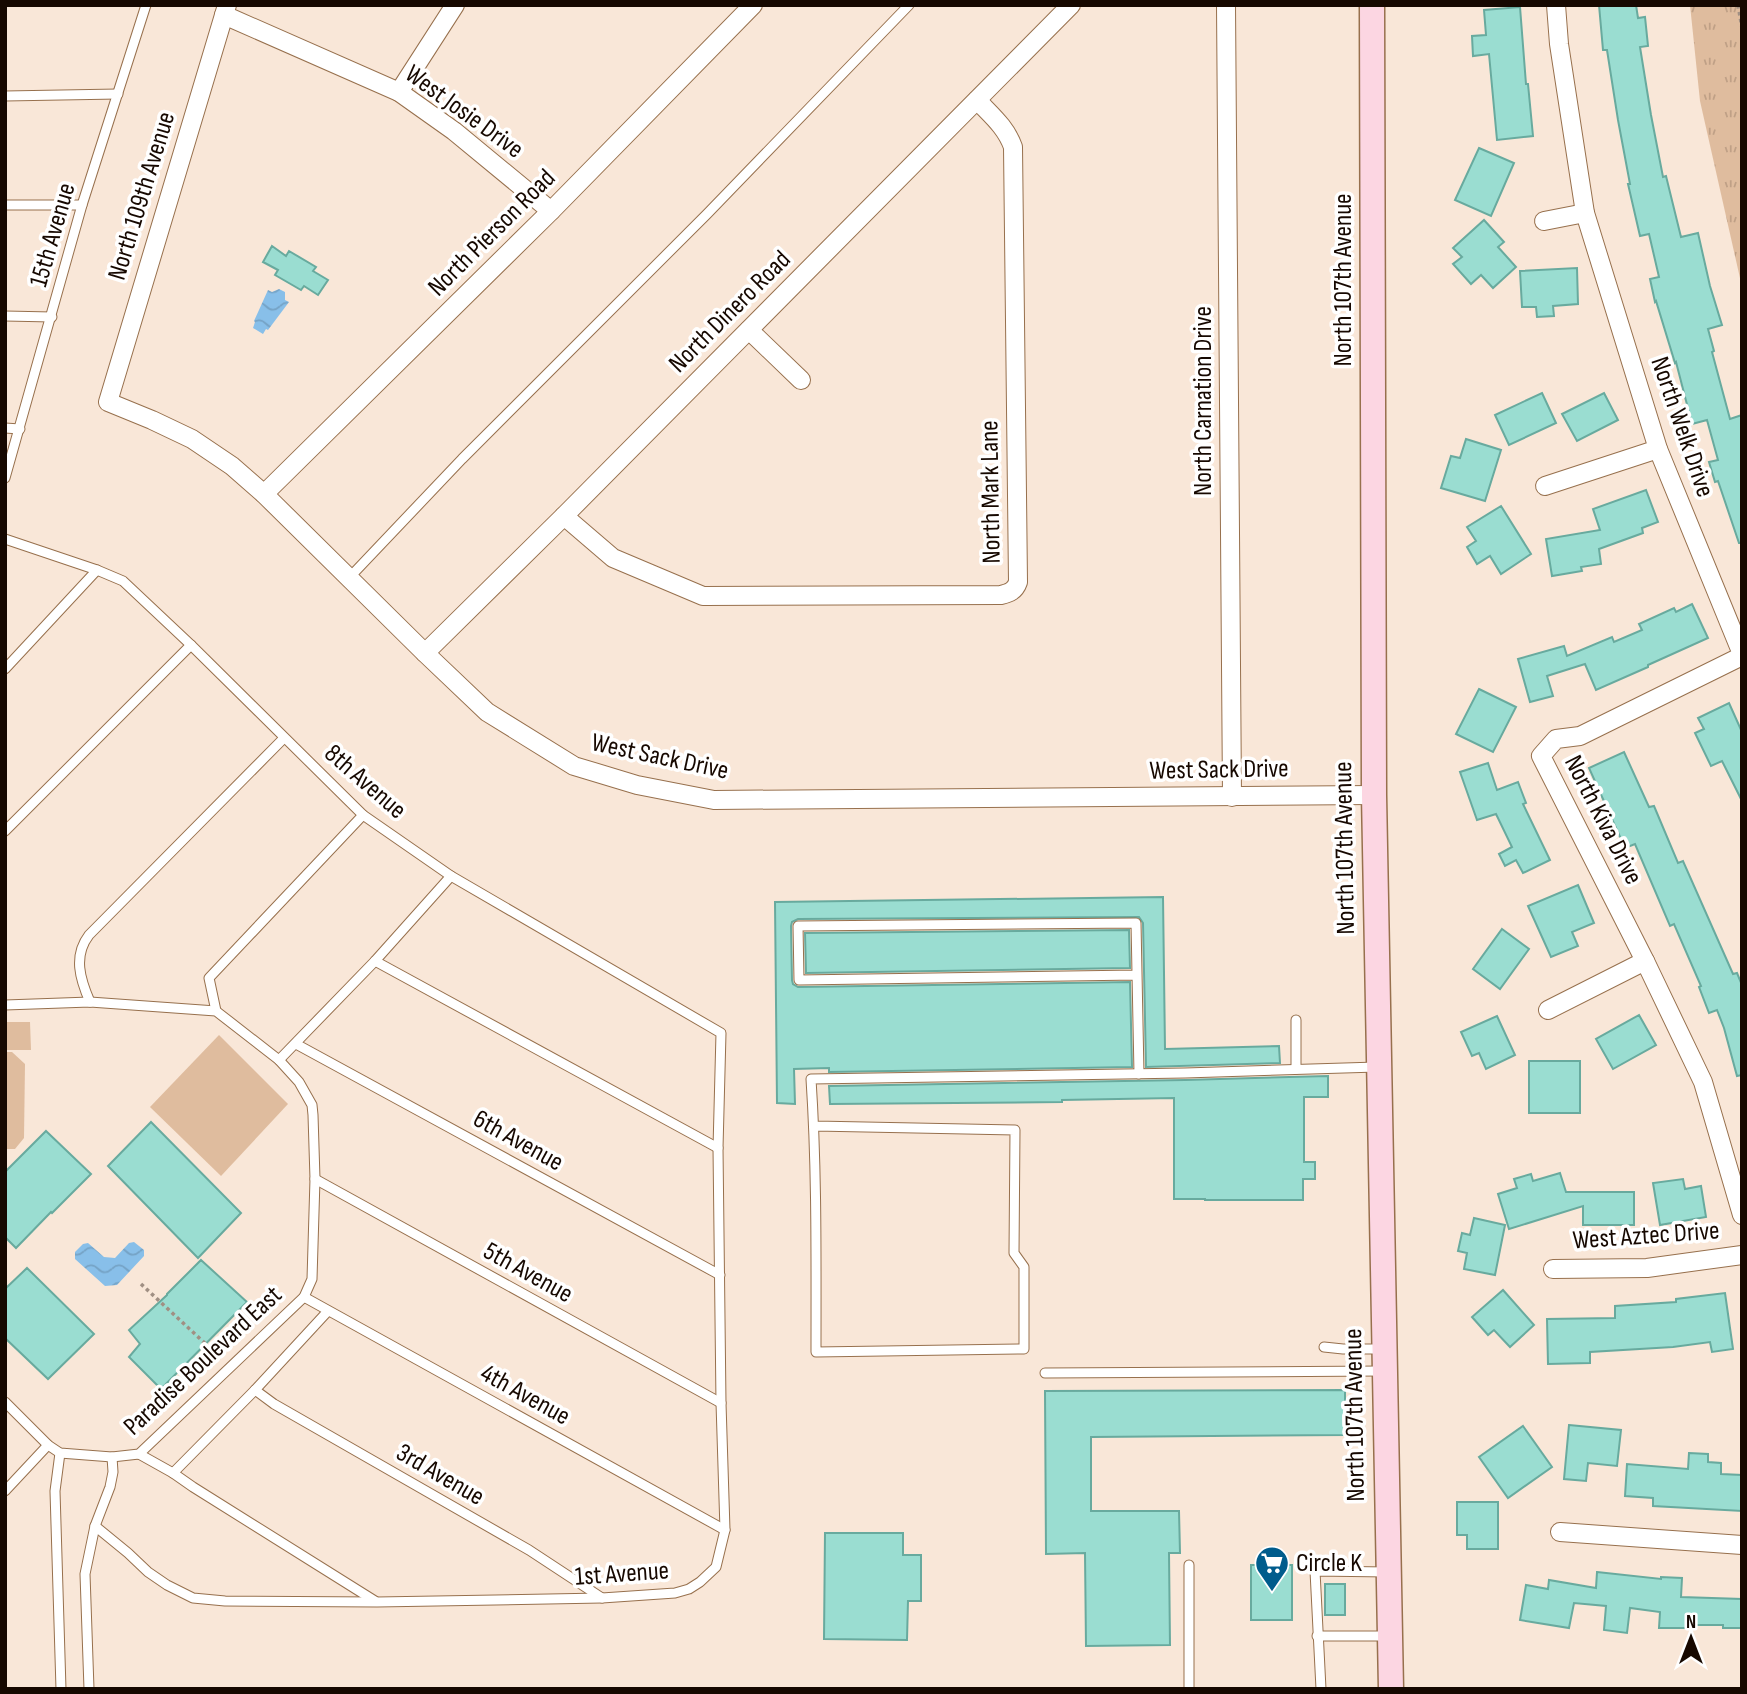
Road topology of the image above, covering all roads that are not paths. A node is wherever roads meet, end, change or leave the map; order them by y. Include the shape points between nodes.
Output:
1 (146, 5) edge
2 (455, 5) edge
3 (753, 5) edge
4 (909, 5) edge
5 (1071, 5) edge
6 (1226, 5) edge
7 (1372, 5) edge
8 (1556, 5) edge
9 (225, 10) edge
10 (399, 92) junction
11 (118, 94) junction
12 (5, 96) edge
13 (977, 100) junction
14 (5, 205) edge
15 (82, 205) junction
16 (551, 211) junction
17 (1585, 213) junction
18 (1545, 221) dead end
19 (5, 316) edge
20 (51, 317) junction
21 (749, 330) junction
22 (801, 380) dead end
23 (108, 402) joint
24 (5, 428) edge
25 (20, 429) junction
26 (1658, 449) junction
27 (5, 478) edge
28 (1545, 486) dead end
29 (264, 494) junction
30 (564, 516) junction
31 (5, 539) edge
32 (97, 570) junction
33 (349, 578) junction
34 (191, 645) junction
35 (425, 653) junction
36 (1742, 655) edge
37 (5, 669) edge
38 (284, 738) junction
39 (1374, 795) junction
40 (1232, 797) junction
41 (363, 815) junction
42 (5, 831) edge
43 (451, 876) junction
44 (375, 961) junction
45 (1646, 961) junction
46 (1137, 975) junction
47 (90, 1002) junction
48 (5, 1005) edge
49 (1548, 1010) dead end
50 (216, 1011) junction
51 (1296, 1020) dead end
52 (721, 1033) joint
53 (296, 1044) junction
54 (279, 1060) junction
55 (1378, 1067) junction
56 (1296, 1069) junction
57 (1139, 1074) junction
58 (815, 1126) junction
59 (718, 1148) junction
60 (315, 1179) junction
61 (1742, 1215) edge
62 (1742, 1255) edge
63 (1553, 1269) dead end
64 (720, 1275) junction
65 (304, 1297) junction
66 (328, 1311) junction
67 (1324, 1347) dead end
68 (1384, 1360) junction
69 (1045, 1373) dead end
70 (255, 1390) junction
71 (5, 1402) edge
72 (721, 1403) junction
73 (48, 1445) junction
74 (60, 1453) junction
75 (139, 1454) junction
76 (112, 1457) junction
77 (173, 1473) junction
78 (5, 1491) edge
79 (95, 1527) junction
80 (726, 1530) junction
81 (1560, 1532) dead end
82 (1742, 1545) edge
83 (1189, 1565) dead end
84 (1388, 1572) junction
85 (602, 1598) junction
86 (377, 1602) junction
87 (1317, 1636) junction
88 (1390, 1636) junction
89 (61, 1689) edge
90 (89, 1689) edge
91 (1188, 1689) edge
92 (1321, 1689) edge
93 (1391, 1689) edge

1 - 11 lane, 15th Avenue
2 - 10 street
3 - 16 street, North Pierson Road
4 - 33 lane
5 - 13 street, North Dinero Road
6 - 40 street, North Carnation Drive
7 - 39 main road, North 107th Avenue
8 - 17 street, North Welk Drive
9 - 10 street, West Josie Drive
9 - 23 street, North 109th Avenue
10 - 16 street, West Josie Drive
11 - 12 lane
11 - 15 lane, 15th Avenue
13 - 21 street, North Dinero Road
13 - 30 street, North Mark Lane via 1009,135 1013,147 1015,589 1000,595 703,596 613,558
14 - 15 lane
15 - 20 lane, 15th Avenue
16 - 29 street, North Pierson Road
17 - 18 street
17 - 26 street, North Welk Drive
19 - 20 lane
20 - 25 lane, 15th Avenue
21 - 22 street
21 - 30 street, North Dinero Road
23 - 29 street, West Sack Drive via 192,439
24 - 25 lane
25 - 27 lane, 15th Avenue
26 - 28 street
26 - 36 street, North Welk Drive
29 - 33 street, West Sack Drive
30 - 35 street, North Dinero Road
31 - 32 lane, 8th Avenue
32 - 34 lane, 8th Avenue via 123,581
32 - 37 lane
33 - 35 street, West Sack Drive
34 - 38 lane, 8th Avenue
34 - 42 lane
35 - 40 street, West Sack Drive via 487,712 574,766 637,785 714,800
36 - 45 street, North Kiva Drive via 1580,736 1556,739 1541,756
38 - 41 lane, 8th Avenue
38 - 47 lane via 83,943 80,970
39 - 40 street, West Sack Drive
39 - 55 main road, North 107th Avenue
41 - 43 lane, 8th Avenue
41 - 50 lane via 209,978
43 - 44 lane
43 - 52 lane, 8th Avenue
44 - 53 lane
44 - 59 lane
45 - 49 street
45 - 61 street, North Kiva Drive via 1703,1082
46 - 46 lane via 1136,923 798,926 799,980
46 - 57 lane
47 - 48 lane
47 - 50 lane
50 - 54 lane, Paradise Boulevard East
51 - 56 lane
52 - 59 lane, 1st Avenue
53 - 54 lane
53 - 64 lane, 6th Avenue
54 - 60 lane, Paradise Boulevard East via 312,1105
55 - 56 lane
55 - 68 main road, North 107th Avenue
56 - 57 lane
57 - 58 lane via 811,1080
58 - 58 lane via 816,1352 1024,1349 1024,1267 1014,1253 1015,1130
59 - 64 lane, 1st Avenue
60 - 65 lane, Paradise Boulevard East via 312,1279
60 - 72 lane, 5th Avenue
62 - 63 street, West Aztec Drive via 1647,1268
64 - 72 lane, 1st Avenue
65 - 66 lane, 4th Avenue
65 - 75 lane, Paradise Boulevard East
66 - 70 lane
66 - 80 lane, 4th Avenue
67 - 68 lane
68 - 69 lane
68 - 84 main road, North 107th Avenue
70 - 77 lane
70 - 85 lane, 3rd Avenue via 529,1550
71 - 73 lane
72 - 80 lane, 1st Avenue
73 - 74 lane
73 - 78 lane
74 - 76 lane, Paradise Boulevard East
74 - 89 lane via 55,1491
75 - 76 lane, Paradise Boulevard East
75 - 77 lane
76 - 79 lane via 110,1487
77 - 86 lane
79 - 86 lane, 1st Avenue via 148,1572 193,1598
79 - 90 lane via 85,1574
80 - 85 lane, 1st Avenue via 716,1567 689,1589
81 - 82 street
83 - 91 lane
84 - 87 lane via 1315,1571
84 - 88 main road, North 107th Avenue
85 - 86 lane, 1st Avenue
87 - 88 lane
87 - 92 lane
88 - 93 main road, North 107th Avenue

